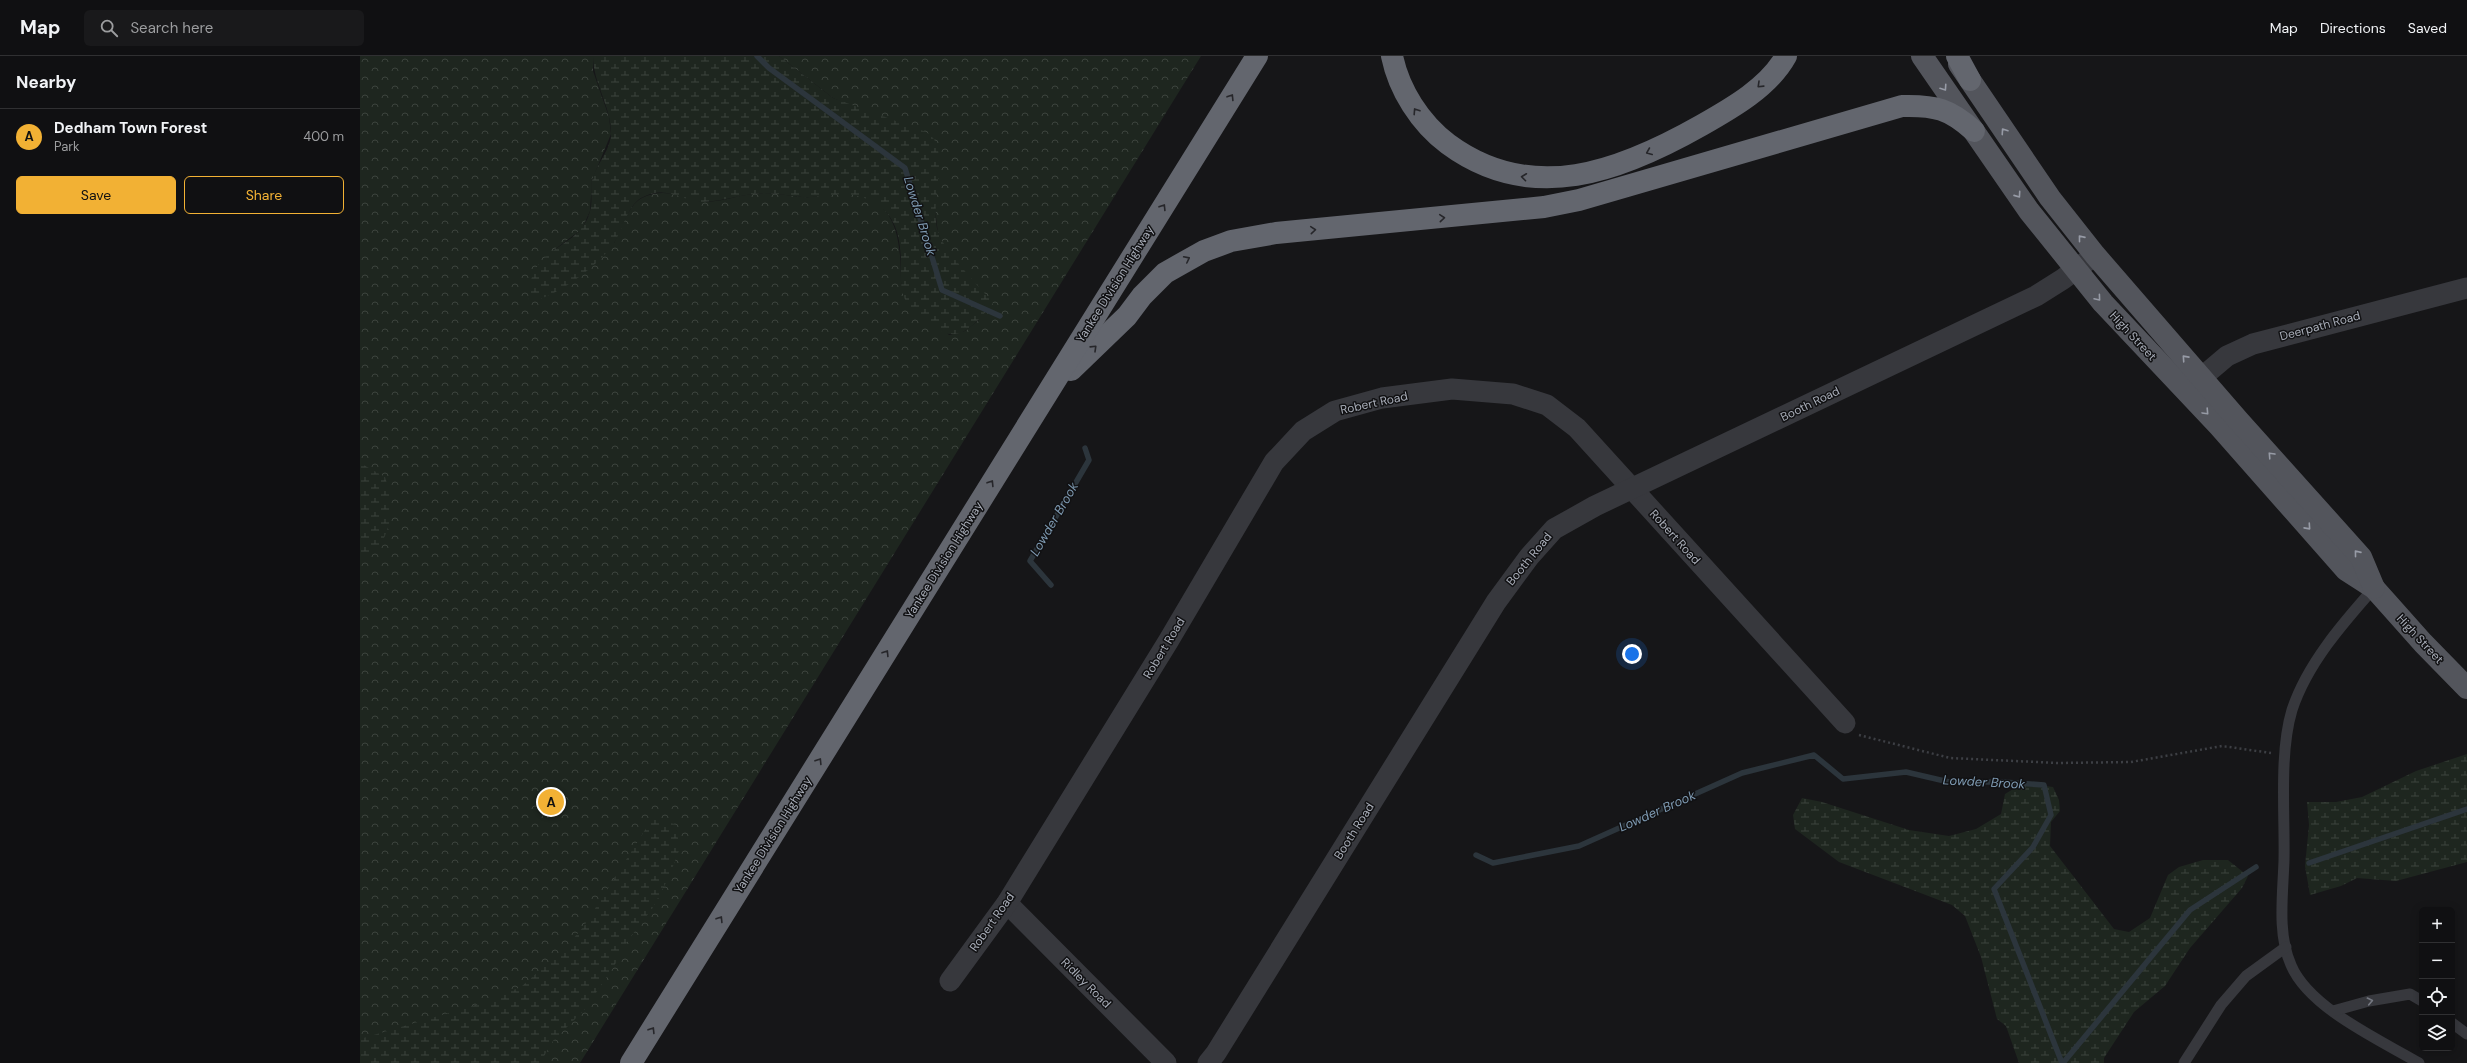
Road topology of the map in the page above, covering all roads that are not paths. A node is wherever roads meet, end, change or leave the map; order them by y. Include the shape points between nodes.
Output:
1 (1256, 56) edge
2 (1392, 56) edge
3 (1786, 56) edge
4 (1922, 56) edge
5 (1954, 56) edge
6 (1957, 56) edge
7 (1970, 80) junction
8 (1974, 131) junction
9 (2095, 255) junction
10 (2075, 271) junction
11 (2467, 288) edge
12 (2193, 383) junction
13 (1046, 395) junction
14 (1632, 489) junction
15 (2374, 588) junction
16 (2467, 688) edge
17 (1845, 723) road end
18 (1007, 903) junction
19 (2286, 948) junction
20 (950, 981) dead end
21 (2419, 999) edge
22 (2333, 1011) junction
23 (2455, 1025) edge
24 (2467, 1034) edge
25 (631, 1063) edge
26 (1166, 1063) edge
27 (1208, 1063) edge
28 (2184, 1063) edge
29 (2419, 1063) edge

13 -> 1 highway, Yankee Division Highway
3 -> 2 highway via 1752,93 1688,133 1652,151 1585,175 1542,179 1515,176 1485,167 1440,138 1420,117
4 -> 8 main road, High Street
5 - 7 main road, High Street
6 - 7 highway
9 -> 7 main road, High Street via 2050,198
8 -> 10 main road, High Street via 2029,211
13 -> 8 highway via 1127,316 1142,296 1165,273 1204,251 1231,241 1276,233 1544,207 1579,200 1902,106 1925,105 1946,111
9 - 10 street, Booth Road
12 -> 9 main road, High Street
10 -> 12 main road, High Street via 2128,331
10 - 14 street, Booth Road via 2036,296
11 - 12 street, Deerpath Road via 2253,344 2226,356
12 - 15 main road, High Street via 2290,491 2361,557
25 -> 13 highway, Yankee Division Highway
14 - 17 street, Robert Road
14 - 18 street, Robert Road via 1577,428 1547,405 1512,394 1452,389 1382,398 1336,411 1303,431 1274,462 1169,640
14 - 27 street, Booth Road via 1554,529 1529,556 1492,608
15 - 16 main road, High Street
15 - 19 lane via 2345,621 2306,678 2292,710 2286,741 2283,924
18 - 20 street, Robert Road
18 - 26 street, Ridley Road
19 - 22 lane via 2291,966 2320,1003
19 - 28 lane via 2246,976 2204,1029
22 -> 21 lane via 2410,994
22 - 29 lane
23 - 24 lane

